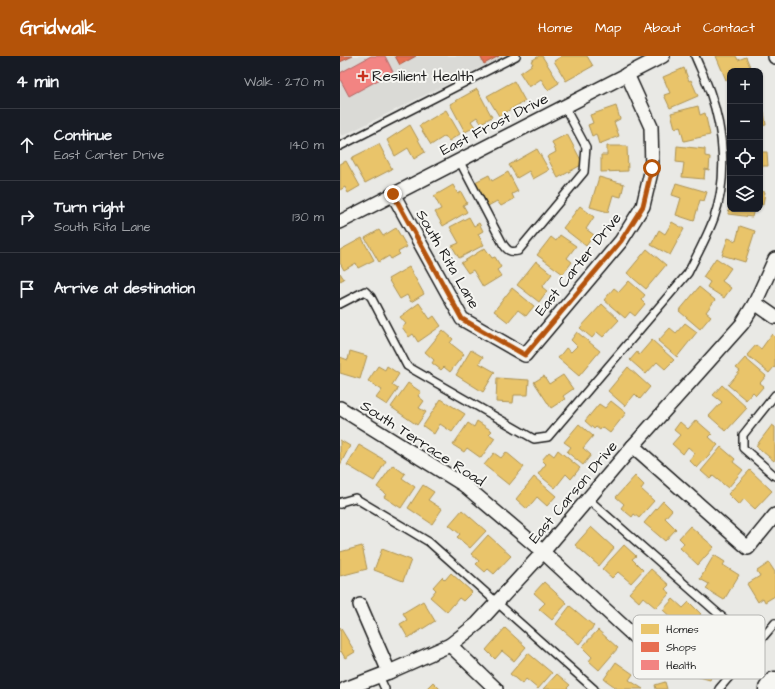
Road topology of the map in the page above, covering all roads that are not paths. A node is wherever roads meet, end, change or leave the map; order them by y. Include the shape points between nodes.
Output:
1 (516, 56) edge
2 (663, 56) edge
3 (695, 56) edge
4 (627, 74) junction
5 (564, 106) junction
6 (340, 146) edge
7 (459, 160) junction
8 (393, 194) junction
9 (340, 222) edge
10 (775, 259) edge
11 (755, 303) junction
12 (340, 304) edge
13 (775, 317) edge
14 (525, 355) joint
15 (775, 395) edge
16 (340, 408) edge
17 (633, 446) junction
18 (775, 476) edge
19 (588, 499) junction
20 (340, 504) edge
21 (775, 515) edge
22 (543, 552) junction
23 (497, 603) junction
24 (360, 605) dead end
25 (721, 615) edge
26 (775, 623) edge
27 (633, 635) edge
28 (765, 635) edge
29 (450, 645) junction
30 (384, 674) junction
31 (728, 679) edge
32 (775, 683) edge
33 (345, 689) edge
34 (385, 689) edge
35 (496, 689) edge
36 (594, 689) edge
37 (719, 689) edge
38 (770, 689) edge

1 - 6 lane
2 - 4 street, East Frost Drive
3 - 12 lane via 710,92 720,132 723,162 714,217 688,273 548,437 534,440 407,366 371,297 365,291
4 - 5 street, East Frost Drive
4 - 14 street, East Carter Drive via 651,126 652,168 643,206 621,241
5 - 7 street, East Frost Drive
5 - 7 lane via 586,147 584,172 518,251 507,250 503,244
7 - 8 street, East Frost Drive
8 - 9 street, East Frost Drive
8 - 14 street, South Rita Lane via 462,319
10 - 11 street, East Carson Drive
11 - 13 street
11 - 17 street, East Carson Drive via 742,324
15 - 18 lane via 743,434 743,448
16 - 22 street, South Terrace Road via 464,485
17 - 19 street, East Carson Drive
17 - 21 street via 748,548
19 - 22 street, East Carson Drive
19 - 25 lane
20 - 23 lane via 355,498 429,542
22 - 23 street, East Carson Drive
22 - 27 street, South Terrace Road
23 - 29 street, East Carson Drive
23 - 36 lane
24 - 30 street
26 - 28 lane
29 - 30 street, East Carson Drive
29 - 35 street
30 - 33 street, East Carson Drive
30 - 34 lane
31 - 37 lane
32 - 38 highway

